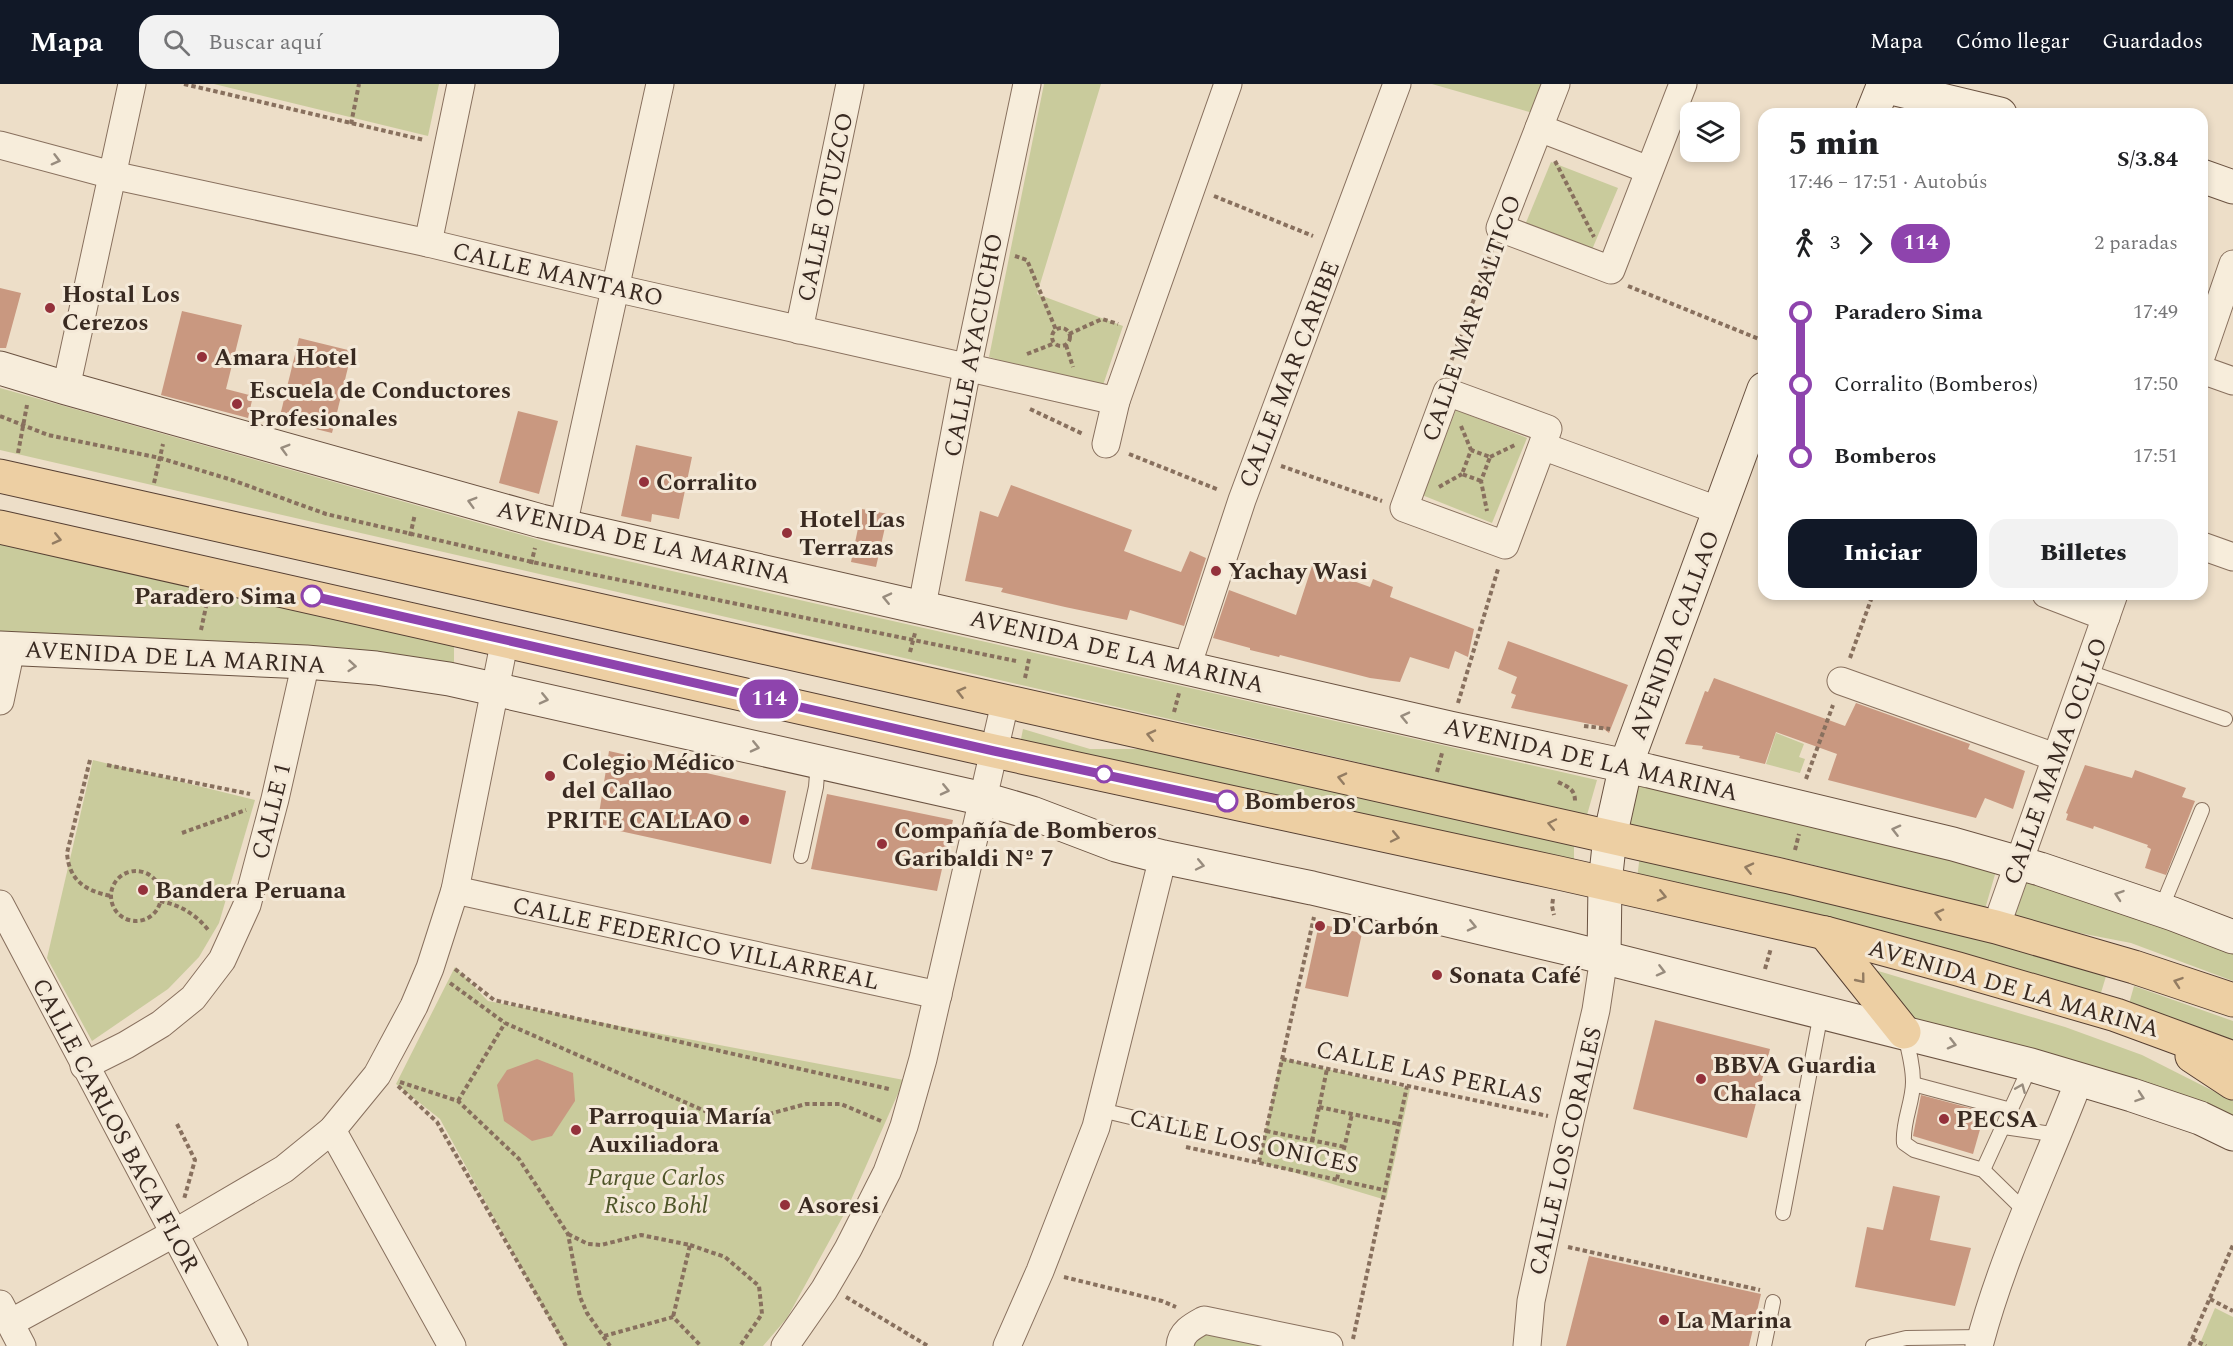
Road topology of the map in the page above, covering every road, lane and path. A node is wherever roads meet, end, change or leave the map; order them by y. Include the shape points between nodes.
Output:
1 (132, 84) edge
2 (184, 84) edge
3 (359, 84) edge
4 (462, 84) edge
5 (660, 84) edge
6 (850, 84) edge
7 (1027, 84) edge
8 (1228, 84) edge
9 (1397, 84) edge
10 (1556, 84) edge
11 (1683, 84) edge
12 (1878, 92) edge
13 (1967, 108) edge
14 (351, 124) junction
15 (1539, 128) junction
16 (0, 145) edge
17 (448, 146) junction
18 (1649, 170) junction
19 (112, 176) junction
20 (2208, 178) edge
21 (1191, 187) junction
22 (2233, 187) edge
23 (1500, 228) junction
24 (428, 243) junction
25 (1337, 246) junction
26 (992, 250) junction
27 (2233, 264) edge
28 (1611, 270) junction
29 (615, 288) junction
30 (799, 330) junction
31 (1056, 330) junction
32 (1142, 332) junction
33 (1069, 334) junction
34 (2208, 337) edge
35 (1758, 339) edge
36 (0, 368) edge
37 (968, 368) junction
38 (2208, 372) edge
39 (33, 378) junction
40 (2233, 381) edge
41 (66, 388) junction
42 (1447, 392) junction
43 (1116, 401) junction
44 (1019, 404) dead end
45 (1758, 406) edge
46 (169, 417) junction
47 (1106, 444) junction
48 (1542, 446) junction
49 (1258, 458) junction
50 (7, 478) edge
51 (1481, 481) joint
52 (1242, 500) junction
53 (1404, 508) junction
54 (148, 509) junction
55 (1720, 511) junction
56 (552, 523) junction
57 (0, 526) edge
58 (1506, 545) junction
59 (2208, 548) edge
60 (2233, 557) edge
61 (213, 574) junction
62 (529, 594) junction
63 (1871, 600) edge
64 (2078, 600) edge
65 (922, 606) junction
66 (2110, 606) edge
67 (1035, 632) junction
68 (505, 639) junction
69 (5, 648) edge
70 (195, 657) junction
71 (306, 662) junction
72 (1187, 667) junction
73 (2086, 671) junction
74 (904, 678) junction
75 (1841, 681) junction
76 (496, 688) junction
77 (1460, 696) dead end
78 (0, 701) edge
79 (1011, 704) junction
80 (2225, 719) dead end
81 (1167, 739) junction
82 (994, 751) junction
83 (2055, 757) junction
84 (90, 760) dead end
85 (818, 762) junction
86 (107, 765) dead end
87 (1626, 765) junction
88 (275, 799) junction
89 (984, 799) junction
90 (1800, 806) junction
91 (2202, 810) dead end
92 (182, 833) dead end
93 (1610, 837) junction
94 (801, 856) dead end
95 (1163, 857) junction
96 (2018, 861) junction
97 (1788, 877) junction
98 (1605, 883) junction
99 (1312, 888) junction
100 (455, 890) junction
101 (111, 896) junction
102 (160, 901) junction
103 (0, 904) edge
104 (2161, 909) junction
105 (1777, 922) junction
106 (1996, 927) junction
107 (1825, 933) junction
108 (2233, 937) edge
109 (1604, 957) junction
110 (222, 960) junction
111 (432, 961) junction
112 (938, 995) junction
113 (1759, 995) junction
114 (2233, 1000) edge
115 (1822, 1011) junction
116 (505, 1023) junction
117 (2145, 1025) junction
118 (1904, 1032) junction
119 (2233, 1058) edge
120 (1282, 1059) junction
121 (2031, 1065) junction
122 (84, 1066) junction
123 (1327, 1069) junction
124 (2080, 1078) junction
125 (2233, 1083) edge
126 (1913, 1084) junction
127 (1407, 1086) junction
128 (913, 1094) junction
129 (458, 1101) junction
130 (1319, 1107) junction
131 (1101, 1110) junction
132 (2011, 1110) junction
133 (1352, 1114) junction
134 (1570, 1121) junction
135 (177, 1124) dead end
136 (1399, 1124) junction
137 (904, 1126) junction
138 (2004, 1127) junction
139 (332, 1130) junction
140 (1181, 1130) dead end
141 (1266, 1131) junction
142 (2233, 1134) edge
143 (2058, 1135) junction
144 (1312, 1141) junction
145 (1177, 1145) dead end
146 (1344, 1148) junction
147 (1259, 1162) junction
148 (1983, 1170) junction
149 (1337, 1179) junction
150 (1384, 1190) junction
151 (2025, 1211) junction
152 (1783, 1213) dead end
153 (173, 1234) junction
154 (568, 1234) junction
155 (1544, 1241) junction
156 (690, 1245) junction
157 (2233, 1245) edge
158 (1040, 1271) junction
159 (827, 1286) junction
160 (2210, 1299) junction
161 (1773, 1302) joint
162 (2233, 1311) edge
163 (673, 1317) junction
164 (1204, 1320) junction
165 (11, 1325) edge
166 (604, 1336) junction
167 (2192, 1339) junction
168 (1980, 1342) edge
169 (234, 1346) edge
170 (452, 1346) edge
171 (566, 1346) edge
172 (610, 1346) edge
173 (701, 1346) edge
174 (740, 1346) edge
175 (785, 1346) edge
176 (928, 1346) edge
177 (1007, 1346) edge
178 (1180, 1346) edge
179 (1329, 1346) edge
180 (1352, 1346) edge
181 (1527, 1346) edge
182 (1764, 1346) edge
183 (1873, 1346) edge
184 (2189, 1346) edge
185 (2206, 1346) edge

1 - 19 street
2 - 14 path
3 - 14 path
4 - 17 street
5 - 29 street
6 - 30 street, CALLE OTUZCO
7 - 26 street, CALLE AYACUCHO
8 - 21 street
9 - 25 street, CALLE MAR CARIBE
10 - 15 street, CALLE MAR BALTICO
11 - 18 street
12 - 13 main road
14 - 17 path
15 - 18 street
15 - 23 street, CALLE MAR BALTICO
15 - 28 path
16 -> 19 street, CALLE MANTARO
17 - 24 street
18 - 28 street
19 - 24 street, CALLE MANTARO
19 - 41 street
20 - 22 main road
21 - 25 path
21 - 32 street
23 - 28 street
23 - 42 path, CALLE MAR BALTICO via 1448,372
24 - 29 street, CALLE MANTARO
25 - 49 street, CALLE MAR CARIBE
26 - 31 path via 1027,260
26 - 37 street, CALLE AYACUCHO
27 - 34 street
28 - 35 path via 1620,283
29 - 30 street, CALLE MANTARO
29 - 56 street
30 - 37 street, CALLE MANTARO
31 - 33 path via 1064,329
31 - 33 path via 1052,338 1059,346 1066,345
32 - 33 path via 1102,319
32 - 43 street
36 - 39 main road, AVENIDA DE LA MARINA
37 - 43 street, CALLE MANTARO
37 - 65 street, CALLE AYACUCHO
38 - 40 street
39 - 41 main road, AVENIDA DE LA MARINA
39 - 50 path
41 - 46 main road, AVENIDA DE LA MARINA
42 - 48 street via 1548,429
42 - 53 street, CALLE MAR BALTICO
43 - 47 street
44 - 47 path
45 - 55 main road, AVENIDA CALLAO
46 - 54 path
56 -> 46 main road, AVENIDA DE LA MARINA
47 - 52 path
48 - 55 street
48 - 58 street
49 - 52 street, CALLE MAR CARIBE
49 - 53 path
50 - 54 main road, AVENIDA DE LA MARINA
51 - 51 path via 1490,457 1471,450 1462,474
52 - 72 street, CALLE MAR CARIBE
53 - 58 street
54 - 62 main road, AVENIDA DE LA MARINA
55 - 87 main road, AVENIDA CALLAO
56 - 62 path via 532,562
65 -> 56 main road, AVENIDA DE LA MARINA
57 -> 61 main road, AVENIDA DE LA MARINA
58 - 77 path
59 - 60 street
61 - 68 main road, AVENIDA DE LA MARINA
61 - 70 path
62 - 74 main road, AVENIDA DE LA MARINA
63 - 75 path
64 - 66 street
65 - 67 main road, AVENIDA DE LA MARINA
65 - 74 path
66 - 73 street, CALLE MAMA OCLLO
67 - 72 main road, AVENIDA DE LA MARINA
67 - 79 path
68 - 76 street
68 - 82 main road, AVENIDA DE LA MARINA
69 - 70 main road, AVENIDA DE LA MARINA
69 - 78 street
70 - 71 main road, AVENIDA DE LA MARINA
71 -> 76 main road, AVENIDA DE LA MARINA via 376,668
71 - 88 street, CALLE 1
72 - 81 path
87 -> 72 main road, AVENIDA DE LA MARINA
73 - 80 lane
73 - 83 street, CALLE MAMA OCLLO
79 -> 74 main road, AVENIDA DE LA MARINA
75 - 83 street
75 - 90 path
76 -> 85 main road, AVENIDA DE LA MARINA
76 - 100 street
81 -> 79 main road, AVENIDA DE LA MARINA
79 - 82 street
93 -> 81 main road, AVENIDA DE LA MARINA
82 - 89 street
82 -> 98 main road, AVENIDA DE LA MARINA
83 - 96 street, CALLE MAMA OCLLO
84 - 101 path via 68,864 86,888
85 -> 89 main road, AVENIDA DE LA MARINA
85 - 94 lane
86 - 88 path
87 - 90 main road, AVENIDA DE LA MARINA
87 - 93 main road, AVENIDA CALLAO
88 - 92 path
88 - 110 street, CALLE 1 via 247,905
89 - 95 main road, AVENIDA DE LA MARINA
89 - 112 street
96 -> 90 main road, AVENIDA DE LA MARINA
90 - 97 path via 1801,824
91 - 104 lane
97 -> 93 main road, AVENIDA DE LA MARINA
93 - 98 main road, AVENIDA CALLAO
95 -> 99 main road, AVENIDA DE LA MARINA
95 - 131 street
104 -> 96 main road, AVENIDA DE LA MARINA
96 - 106 street, CALLE MAMA OCLLO
106 -> 97 main road, AVENIDA DE LA MARINA
98 -> 105 main road, AVENIDA DE LA MARINA
98 - 109 main road, AVENIDA CALLAO
99 -> 109 main road, AVENIDA DE LA MARINA
99 - 120 path via 1317,906
100 - 111 street
100 - 112 street, CALLE FEDERICO VILLARREAL
101 - 102 path via 119,914 132,920 146,918
101 - 102 path via 115,882 134,871 154,879
102 - 110 path via 176,904 198,919 208,929
103 - 122 street, CALLE CARLOS BACA FLOR
104 - 108 main road, AVENIDA DE LA MARINA
105 - 107 main road, AVENIDA DE LA MARINA
105 - 113 path
114 -> 106 main road, AVENIDA DE LA MARINA
107 - 117 main road, AVENIDA DE LA MARINA
107 -> 118 main road
109 -> 113 main road, AVENIDA DE LA MARINA
109 - 134 street, CALLE LOS CORALES
110 - 122 street, CALLE 1 via 194,998 161,1024
111 - 116 path
111 - 128 path via 494,1000
111 - 139 street via 414,1006 377,1075
112 - 128 street
113 - 115 main road, AVENIDA DE LA MARINA
115 - 118 main road, AVENIDA DE LA MARINA
115 - 152 lane
116 - 129 path
116 - 137 path via 723,1119 758,1117 806,1104 841,1104 874,1120
117 - 119 main road, AVENIDA DE LA MARINA
117 - 125 main road
118 -> 121 main road, AVENIDA DE LA MARINA
118 - 126 lane
120 - 123 path, CALLE LAS PERLAS
120 - 141 path
121 - 124 main road, AVENIDA DE LA MARINA
132 -> 121 lane
122 - 153 street, CALLE CARLOS BACA FLOR
123 - 127 path, CALLE LAS PERLAS
123 - 130 path
124 -> 142 main road, AVENIDA DE LA MARINA via 2200,1118
124 - 143 street
126 - 132 lane
126 - 148 lane via 1904,1143 1914,1150
127 - 134 path, CALLE LAS PERLAS
127 - 136 path
128 - 137 street
129 - 154 path via 519,1159
129 - 171 path via 390,1079 437,1122
130 - 133 path
130 - 144 path
131 - 140 lane
131 - 158 street
132 - 138 lane
133 - 136 path
133 - 146 path
134 - 155 street, CALLE LOS CORALES
135 - 153 path via 195,1160
136 - 150 path
137 - 159 street via 887,1172
138 - 143 lane
138 - 148 lane
139 - 153 street via 284,1169
139 - 170 street
141 - 144 path
141 - 147 path
143 - 151 street
144 - 146 path
145 - 147 path, CALLE LOS ONICES
146 - 149 path
147 - 149 path, CALLE LOS ONICES
148 - 151 lane
149 - 150 path, CALLE LOS ONICES
150 - 180 path
151 - 168 street
153 - 165 street
153 - 169 street, CALLE CARLOS BACA FLOR
154 - 156 path via 588,1244 601,1245 640,1235
154 - 166 path via 580,1297
155 - 161 path via 1772,1293
155 - 181 street, CALLE LOS CORALES
156 - 163 path
156 - 174 path via 725,1257 759,1286 762,1314
157 - 160 path
158 - 164 path via 1162,1301
158 - 177 street
159 - 175 street
159 - 176 path
160 - 162 path
160 - 167 path
161 - 182 lane
163 - 166 path
163 - 173 path
164 - 178 street via 1191,1327
164 - 179 street
166 - 172 path
167 - 184 path
167 - 185 path
168 - 183 lane via 1906,1338

